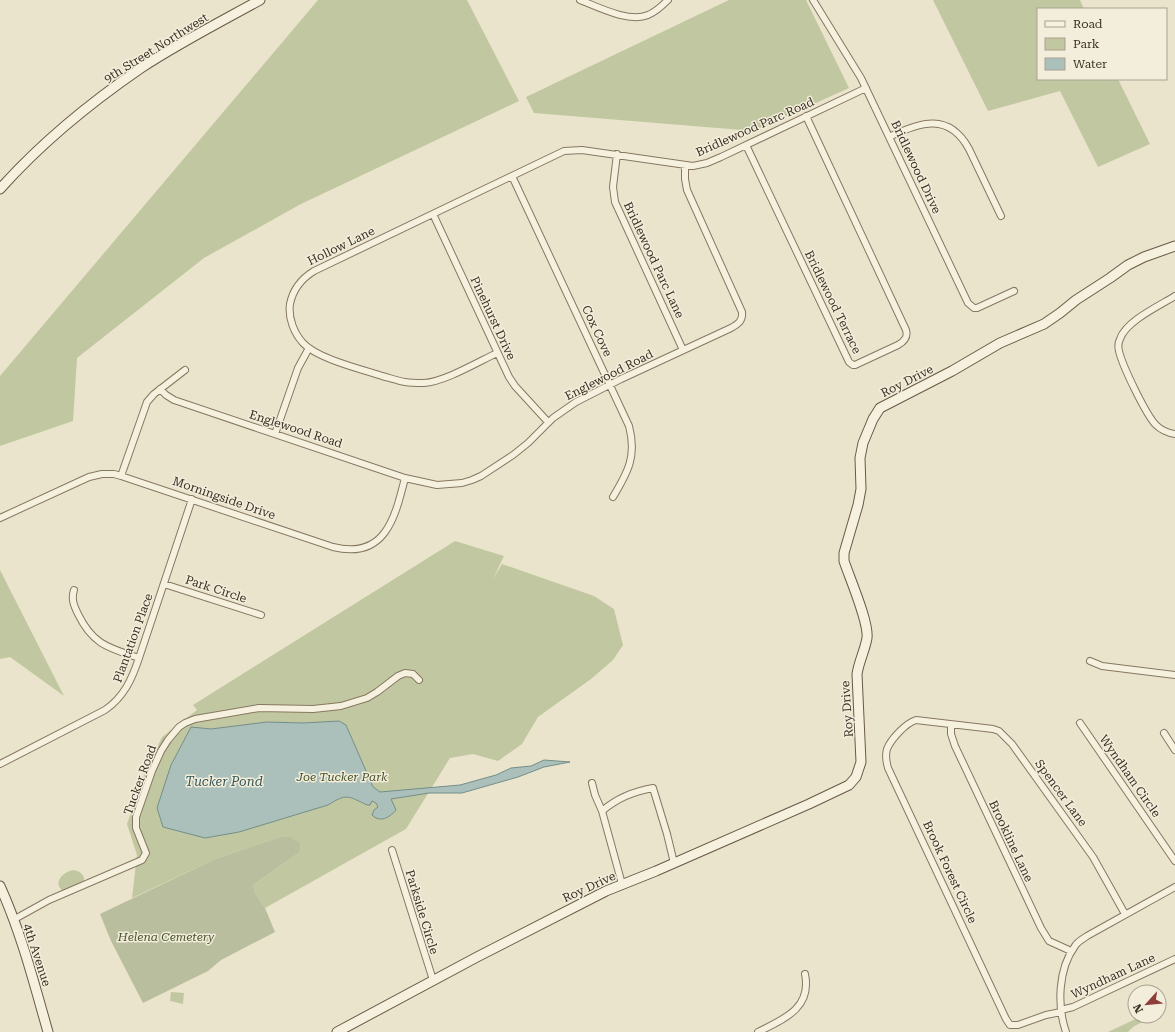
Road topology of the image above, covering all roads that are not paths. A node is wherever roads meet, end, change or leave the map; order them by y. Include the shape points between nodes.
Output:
1 (260, 0) edge
2 (580, 0) edge
3 (668, 0) edge
4 (814, 0) edge
5 (866, 88) junction
6 (806, 116) junction
7 (889, 137) junction
8 (746, 145) junction
9 (617, 154) junction
10 (685, 165) junction
11 (512, 176) junction
12 (0, 189) edge
13 (433, 214) junction
14 (1001, 216) dead end
15 (1175, 246) edge
16 (1014, 291) dead end
17 (1175, 296) edge
18 (309, 348) junction
19 (683, 350) junction
20 (497, 353) junction
21 (185, 370) dead end
22 (610, 384) junction
23 (160, 389) junction
24 (548, 422) junction
25 (275, 434) junction
26 (1175, 434) edge
27 (121, 476) junction
28 (405, 478) junction
29 (613, 497) dead end
30 (192, 499) junction
31 (0, 518) edge
32 (164, 584) junction
33 (74, 590) dead end
34 (261, 615) dead end
35 (139, 658) junction
36 (1090, 661) dead end
37 (1175, 675) edge
38 (419, 680) dead end
39 (1080, 723) dead end
40 (951, 725) junction
41 (1164, 733) dead end
42 (1175, 750) edge
43 (0, 764) edge
44 (592, 783) dead end
45 (602, 811) junction
46 (392, 850) dead end
47 (1175, 861) edge
48 (674, 863) junction
49 (622, 884) junction
50 (0, 886) edge
51 (1175, 887) edge
52 (1125, 914) junction
53 (13, 920) junction
54 (1072, 951) junction
55 (1175, 959) edge
56 (805, 974) dead end
57 (433, 980) junction
58 (1061, 1011) junction
59 (48, 1032) edge
60 (337, 1032) edge
61 (758, 1032) edge
62 (1066, 1032) edge

1 - 12 street, 9th Street Northwest via 174,48 111,89 63,127
2 - 3 street via 622,15 640,17 652,14
4 - 5 street, Bridlewood Drive
5 - 6 street, Bridlewood Parc Road
5 - 7 street, Bridlewood Drive
6 - 8 street, Bridlewood Parc Road
6 - 8 street, Bridlewood Terrace via 906,330 903,342 853,365 849,362
7 - 14 street via 908,128 934,123 946,126 957,133 965,142
7 - 16 street, Bridlewood Drive via 968,303 977,308
8 - 10 street, Bridlewood Parc Road via 703,164
9 - 10 street, Bridlewood Parc Road
9 - 11 street, Bridlewood Parc Road via 568,150
9 - 19 street, Bridlewood Parc Lane via 612,187 615,202
10 - 19 street, Englewood Road via 689,196 742,316 737,325
11 - 13 street, Hollow Lane
11 - 22 street, Cox Cove
13 - 18 street, Hollow Lane via 314,271 301,281 293,295 289,313 298,337
13 - 20 street, Pinehurst Drive
15 - 48 street, Roy Drive via 1128,265 1044,324 1000,343 877,412 863,444 860,458 861,489 844,553 844,561 867,633 857,674 861,746 859,770 853,781 844,788
17 - 26 street via 1128,327 1120,339 1118,348 1120,358 1152,420 1157,426
18 - 20 street, Hollow Lane via 334,360 411,383 425,383 442,378
18 - 25 street via 298,368
19 - 22 street, Englewood Road
20 - 24 street, Pinehurst Drive via 515,386
21 - 23 street
22 - 24 street, Englewood Road via 576,402
22 - 29 street, Cox Cove via 629,426 633,444 629,469
23 - 25 street, Englewood Road via 174,400
23 - 27 street via 145,406
24 - 28 street, Englewood Road via 518,451 481,476 462,484 436,485
25 - 28 street, Englewood Road
27 - 30 street, Morningside Drive
27 - 31 street, Morningside Drive via 108,474 89,477
28 - 30 street, Morningside Drive via 388,528 375,542 354,550 333,547
30 - 32 street, Plantation Place
32 - 34 street, Park Circle
32 - 35 street, Plantation Place
33 - 35 street via 73,604 89,633 106,646
35 - 43 street, Plantation Place via 130,683 112,705
36 - 37 street via 1102,666
38 - 53 street, Tucker Road via 413,674 401,674 367,698 340,706 259,708 185,723 161,751 136,817 136,828 146,853 142,860 49,900
39 - 47 street, Wyndham Circle
40 - 52 street, Spencer Lane via 994,729 1006,736 1093,857
40 - 54 street, Brookline Lane via 955,746 1041,928 1049,941
40 - 58 street, Brook Forest Circle via 919,720 910,722 887,748 888,768 1008,1022 1018,1025
41 - 42 street
44 - 45 street via 594,795
45 - 48 street via 624,797 653,788
45 - 49 street
46 - 57 street, Parkside Circle
48 - 49 street, Roy Drive
49 - 57 street, Roy Drive
50 - 53 street, 4th Avenue
51 - 52 street
52 - 54 street via 1087,936 1076,944
53 - 59 street, 4th Avenue
54 - 58 street via 1061,986
55 - 58 street, Wyndham Lane via 1073,1008
56 - 61 street via 806,993 802,1003 788,1015
57 - 60 street, Roy Drive
58 - 62 street

